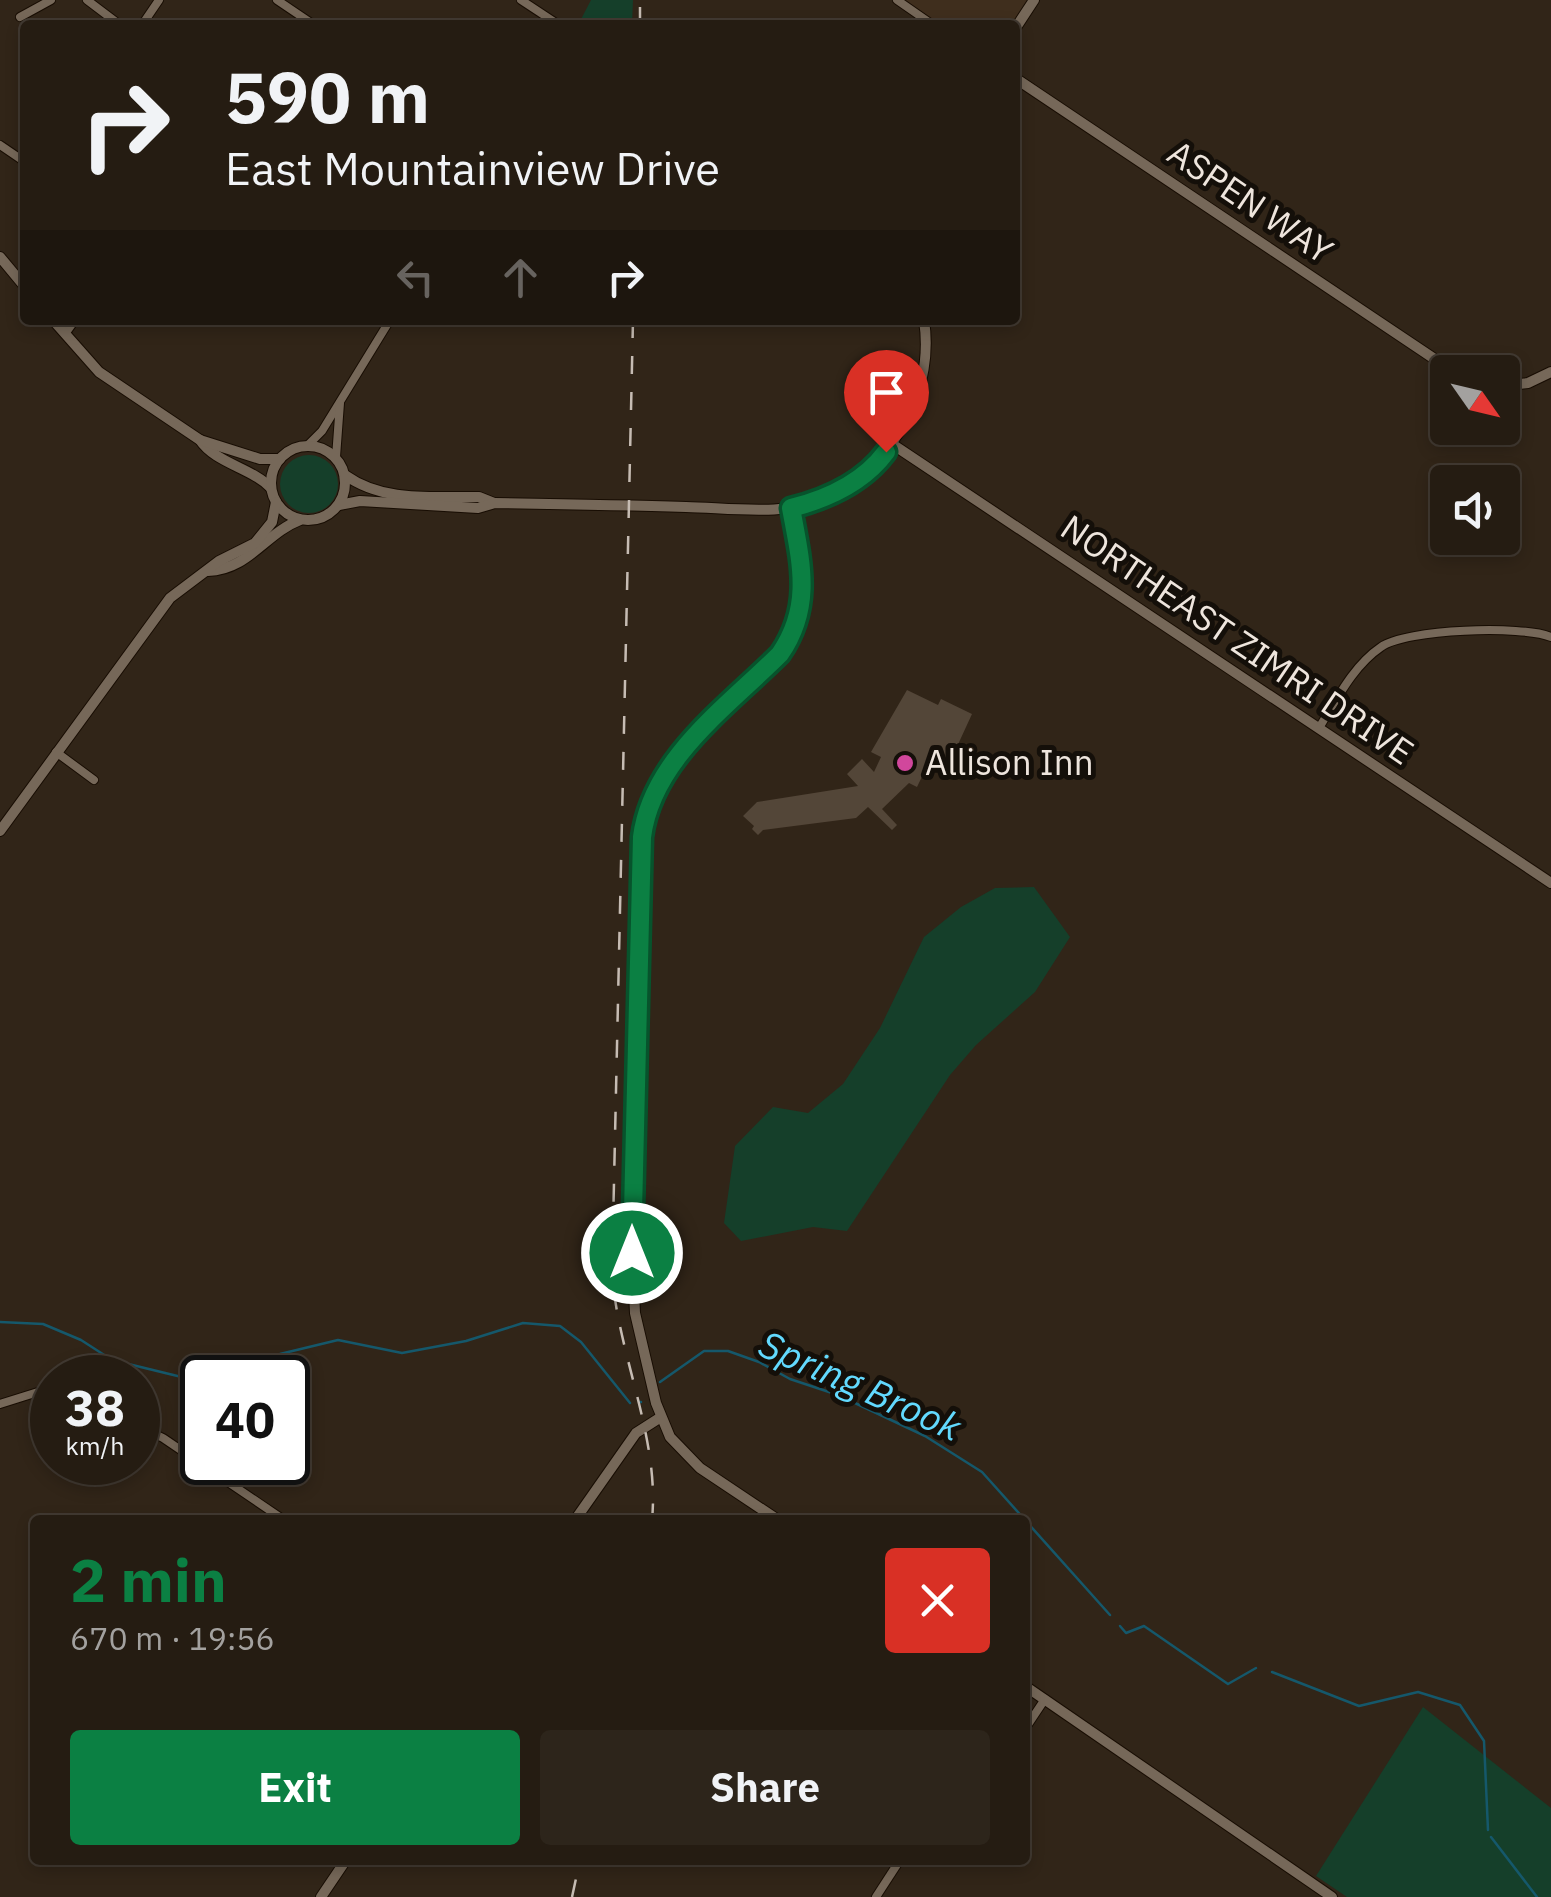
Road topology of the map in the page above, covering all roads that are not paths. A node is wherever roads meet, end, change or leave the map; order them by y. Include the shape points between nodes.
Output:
1 (51, 0) edge
2 (87, 0) edge
3 (277, 0) edge
4 (521, 0) edge
5 (897, 0) edge
6 (1034, 0) edge
7 (20, 17) dead end
8 (113, 20) edge
9 (307, 20) edge
10 (551, 20) edge
11 (927, 20) edge
12 (1020, 21) edge
13 (1020, 81) edge
14 (0, 257) edge
15 (20, 280) edge
16 (57, 325) edge
17 (71, 325) edge
18 (387, 325) edge
19 (924, 325) edge
20 (65, 334) junction
21 (1430, 356) edge
22 (1551, 372) edge
23 (1520, 385) edge
24 (340, 403) junction
25 (200, 440) junction
26 (892, 444) junction
27 (308, 445) junction
28 (336, 457) junction
29 (280, 458) junction
30 (345, 475) junction
31 (271, 488) junction
32 (276, 502) junction
33 (495, 503) junction
34 (339, 505) junction
35 (791, 508) junction
36 (301, 520) junction
37 (207, 571) junction
38 (1551, 637) edge
39 (1319, 728) junction
40 (56, 752) junction
41 (94, 780) dead end
42 (0, 831) edge
43 (1551, 882) edge
44 (30, 1395) edge
45 (0, 1404) edge
46 (661, 1417) junction
47 (160, 1437) edge
48 (277, 1515) edge
49 (579, 1515) edge
50 (771, 1515) edge
51 (1030, 1689) edge
52 (1045, 1699) junction
53 (1030, 1722) edge
54 (343, 1865) edge
55 (897, 1865) edge
56 (321, 1897) edge
57 (876, 1897) edge
58 (1332, 1897) edge

1 - 7 street
2 - 8 street
3 - 9 street
4 - 10 street
5 - 11 street
6 - 12 street
13 - 21 street, ASPEN WAY
14 - 15 street
16 - 20 street
17 - 20 street
18 - 24 street
19 - 26 street via 918,390
20 - 25 street via 99,372
22 - 23 street
24 - 27 street
24 - 28 street
25 - 29 street via 260,459
25 - 31 street
26 - 35 street via 850,485
26 - 39 street, NORTHEAST ZIMRI DRIVE
27 - 28 street
27 - 29 street
28 - 30 street
29 - 31 street
30 - 33 street via 384,494
30 - 34 street
31 - 32 street
32 - 36 street
32 - 37 street via 272,522 254,542
33 - 34 street
33 - 35 street
34 - 36 street via 324,517
35 - 46 street via 804,590 792,636 667,770 644,822 632,1278
36 - 37 street via 243,561
37 - 40 street via 164,606
38 - 39 street via 1492,631 1390,640 1356,671
39 - 43 street, NORTHEAST ZIMRI DRIVE
40 - 41 street
40 - 42 street
44 - 45 street
46 - 49 street via 636,1433
46 - 50 street via 686,1456
47 - 48 street
51 - 52 street
52 - 53 street
52 - 58 street
54 - 56 street
55 - 57 street

